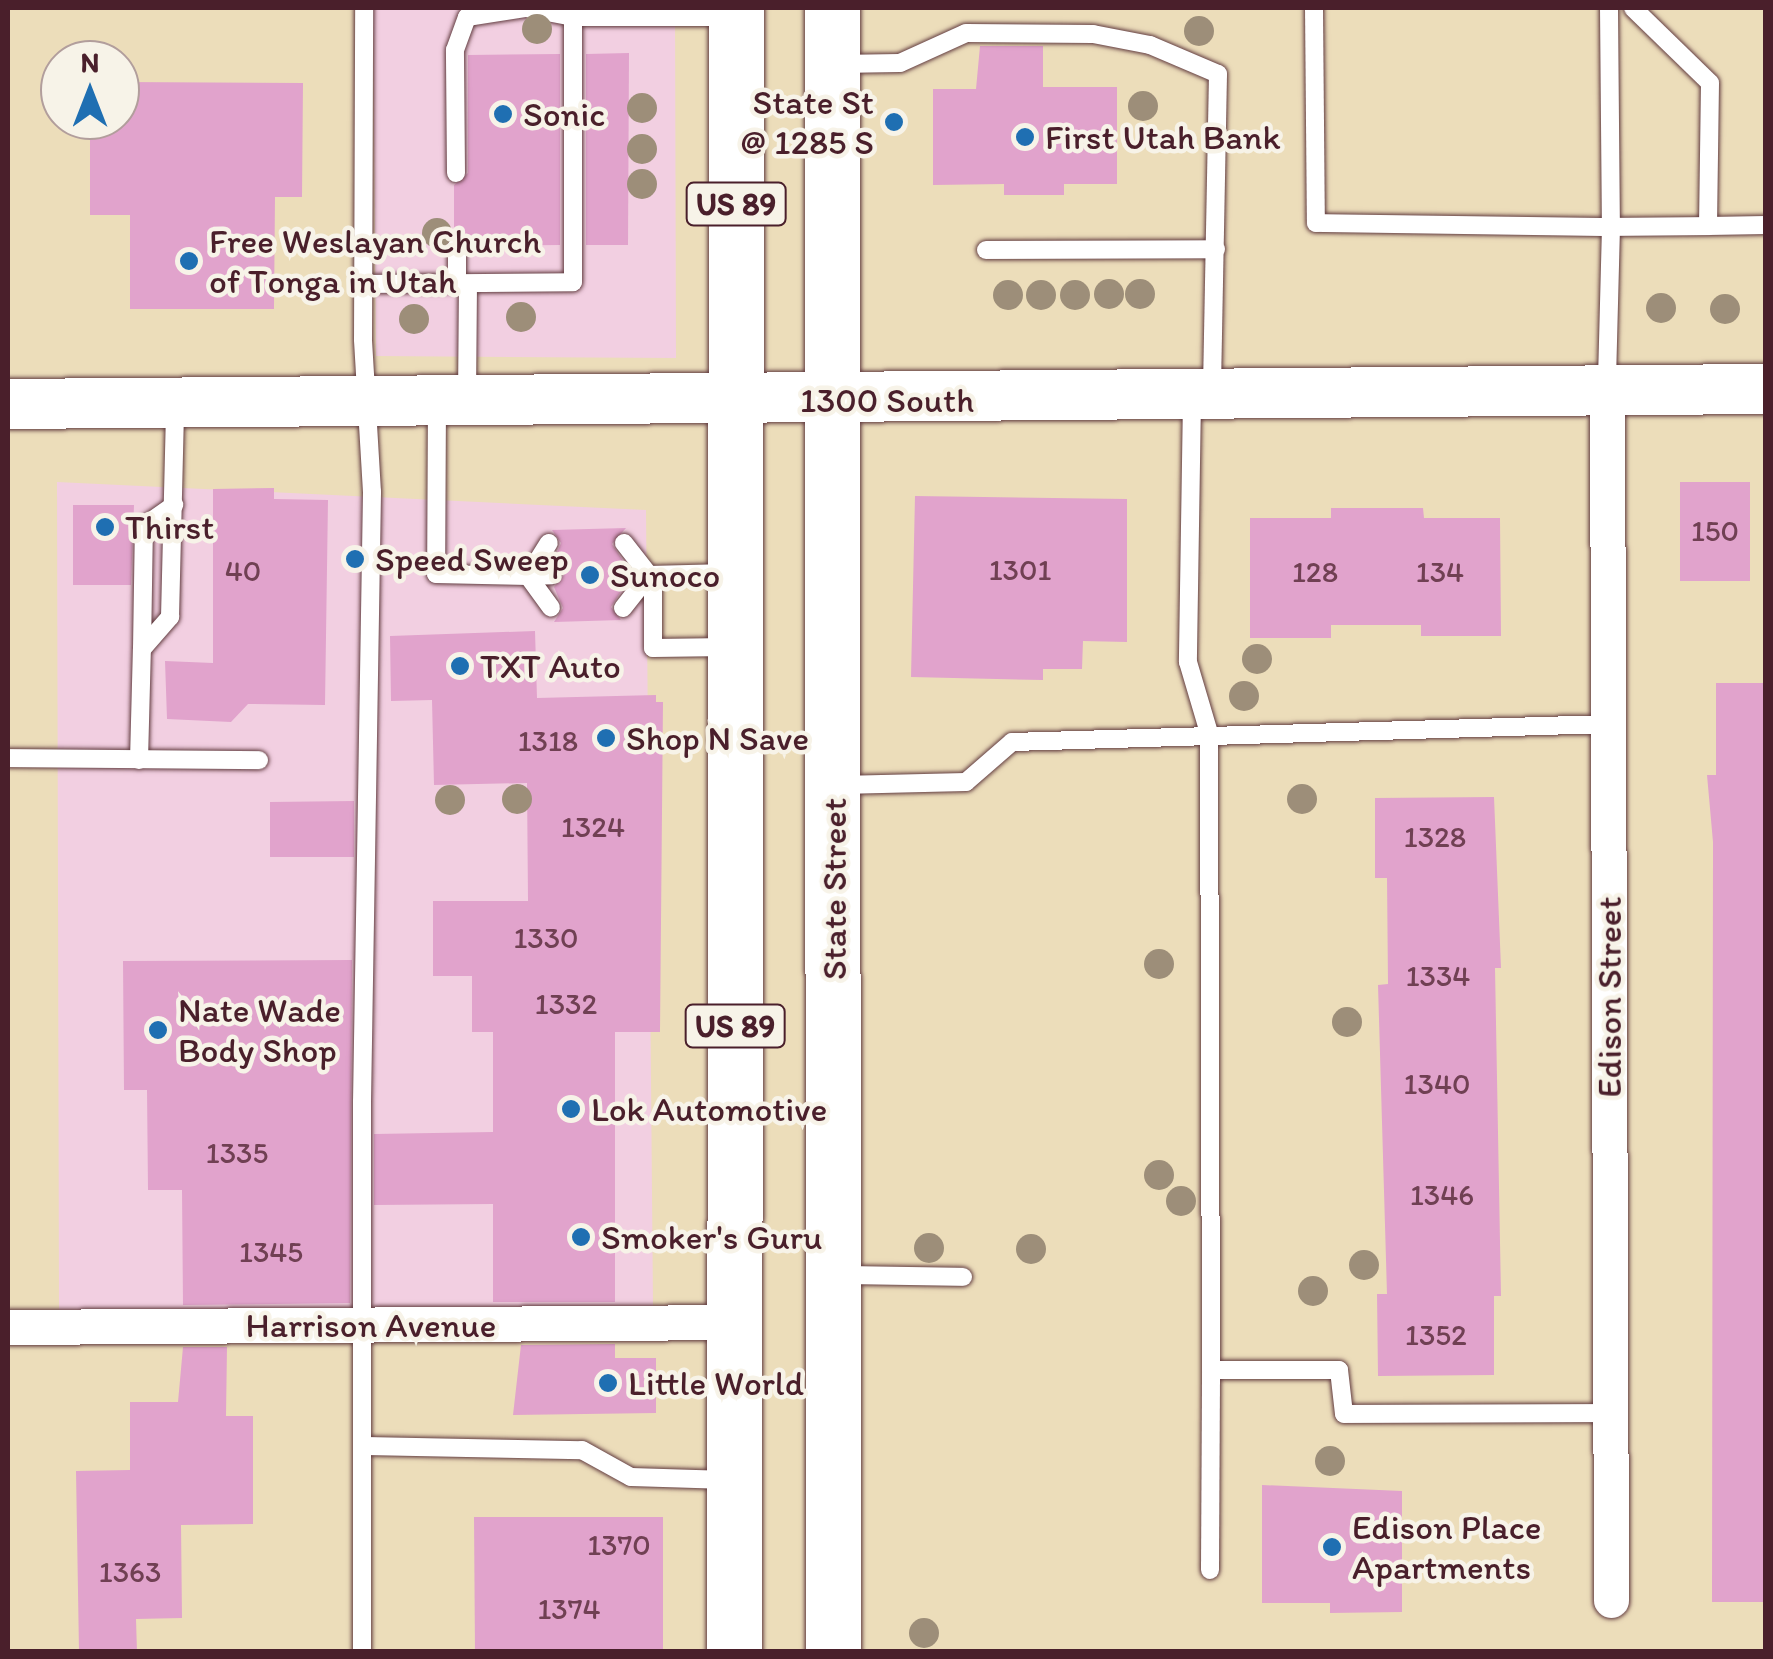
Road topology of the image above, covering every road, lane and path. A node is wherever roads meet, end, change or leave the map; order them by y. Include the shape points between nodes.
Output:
1 (364, 8) edge
2 (832, 8) edge
3 (1314, 8) edge
4 (1610, 8) edge
5 (1634, 8) edge
6 (573, 12) edge
7 (736, 12) edge
8 (832, 64) junction
9 (456, 172) dead end
10 (1766, 225) edge
11 (1708, 226) junction
12 (1610, 227) junction
13 (457, 246) dead end
14 (1216, 249) junction
15 (986, 250) dead end
16 (363, 284) junction
17 (462, 284) junction
18 (1766, 389) edge
19 (1606, 394) junction
20 (1202, 398) junction
21 (835, 400) junction
22 (736, 401) junction
23 (367, 402) junction
24 (452, 402) junction
25 (8, 404) edge
26 (175, 404) junction
27 (174, 505) junction
28 (549, 543) dead end
29 (624, 543) dead end
30 (736, 573) junction
31 (552, 575) dead end
32 (625, 575) dead end
33 (651, 575) junction
34 (528, 576) junction
35 (552, 608) dead end
36 (623, 608) dead end
37 (736, 647) junction
38 (142, 649) junction
39 (1608, 724) junction
40 (1209, 733) junction
41 (8, 758) edge
42 (139, 760) junction
43 (259, 760) dead end
44 (834, 786) junction
45 (834, 1275) junction
46 (964, 1277) dead end
47 (735, 1322) junction
48 (365, 1324) junction
49 (8, 1327) edge
50 (1211, 1370) junction
51 (1610, 1414) junction
52 (365, 1446) junction
53 (734, 1480) junction
54 (1210, 1570) dead end
55 (1611, 1600) dead end
56 (362, 1652) edge
57 (734, 1652) edge
58 (833, 1652) edge

1 - 16 lane
2 - 8 main road, State Street / US 89
3 - 12 lane via 1316,223
4 - 12 lane
5 - 11 lane via 1710,83
6 - 7 lane
6 - 9 lane via 487,9 459,26
6 - 17 lane via 573,282
7 - 22 main road, US 89
8 - 14 lane via 900,63 966,33 1093,34 1150,44 1218,74
8 - 21 main road, State Street / US 89
10 - 11 lane
11 - 12 lane
12 - 19 lane
13 - 17 lane
14 - 15 lane
14 - 20 lane
16 - 17 lane
16 - 23 lane
17 - 24 lane
18 - 19 main road, 1300 South
19 - 20 main road, 1300 South
19 - 39 street, Edison Street
20 - 21 main road, 1300 South
20 - 40 lane via 1188,662
21 - 22 main road, 1300 South
21 - 44 main road, State Street / US 89
22 - 24 main road, 1300 South
22 - 30 main road, US 89
23 - 24 main road, 1300 South
23 - 26 main road, 1300 South
23 - 48 lane via 372,492
24 - 34 lane via 436,574
25 - 26 main road, 1300 South
26 - 27 lane
27 - 38 lane via 170,617
27 - 38 lane via 144,526
28 - 34 lane
29 - 33 lane
30 - 33 lane
30 - 37 main road, US 89
31 - 34 lane
32 - 33 lane
33 - 36 lane
33 - 37 lane via 653,648
34 - 35 lane
37 - 47 main road, US 89
38 - 42 lane
39 - 40 lane
39 - 51 street, Edison Street
40 - 44 lane via 1012,742 966,782
40 - 50 lane
41 - 42 lane
42 - 43 lane
44 - 45 main road, State Street / US 89
45 - 46 lane
45 - 58 main road, State Street / US 89
47 - 48 street, Harrison Avenue
47 - 53 main road, US 89
48 - 49 street, Harrison Avenue
48 - 52 lane
50 - 51 lane via 1339,1370 1344,1414
50 - 54 lane
51 - 55 street, Edison Street
52 - 53 lane via 582,1450 632,1477
52 - 56 lane
53 - 57 main road, US 89

